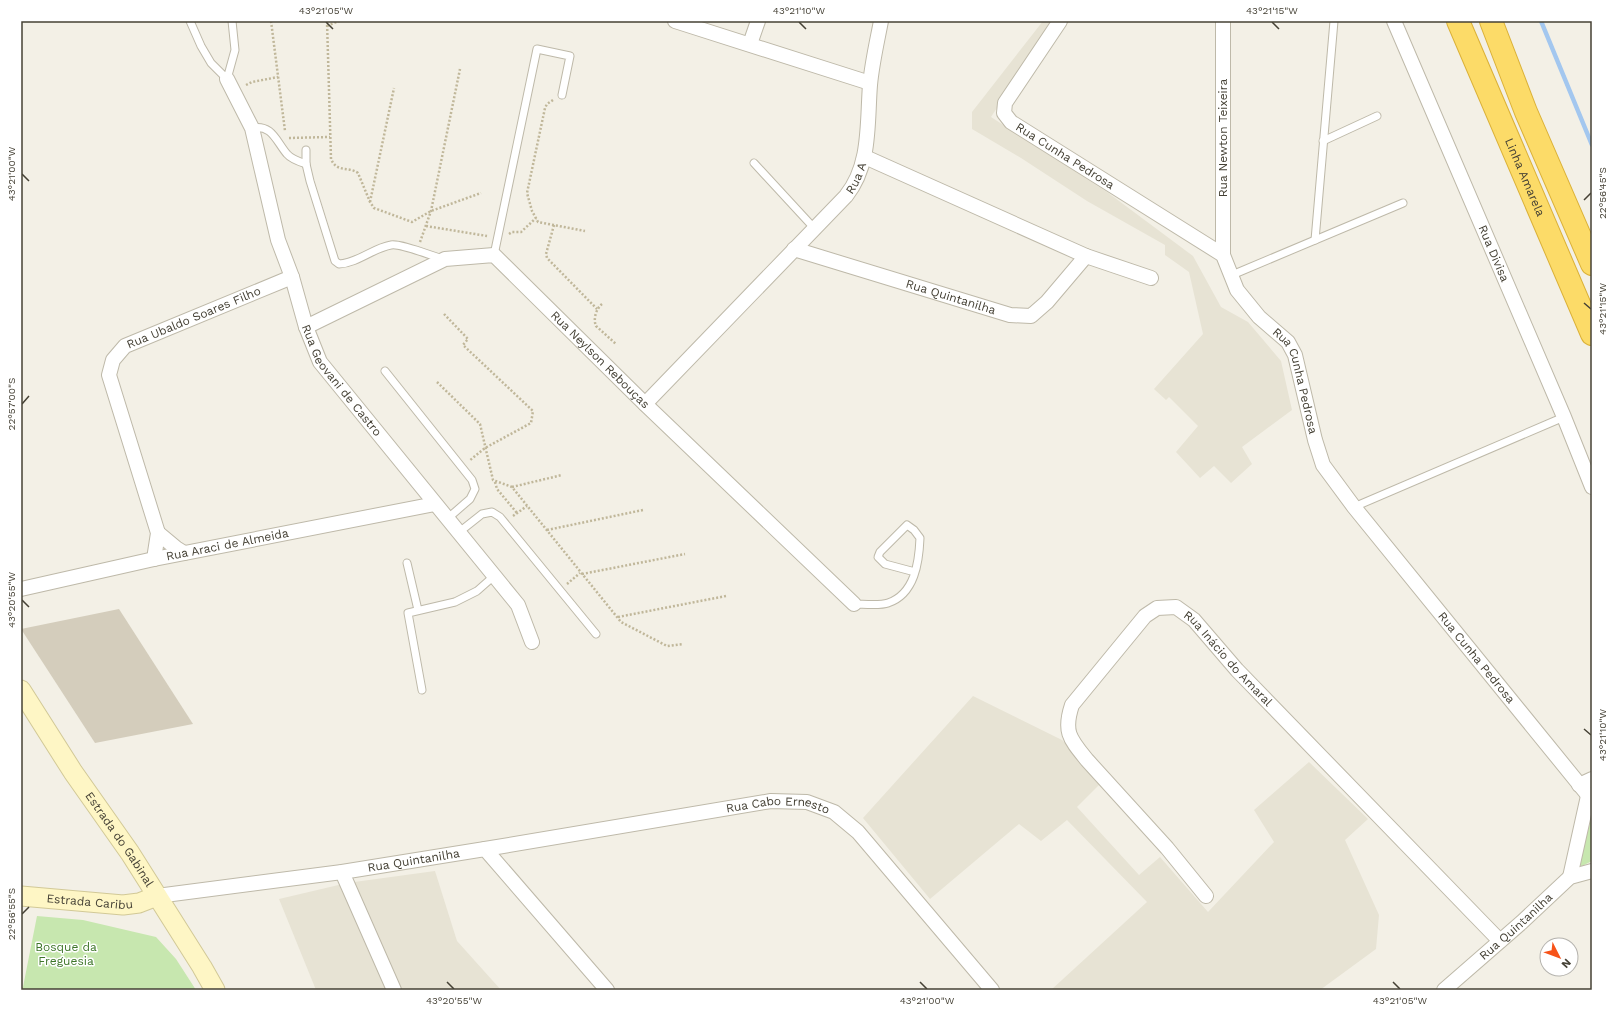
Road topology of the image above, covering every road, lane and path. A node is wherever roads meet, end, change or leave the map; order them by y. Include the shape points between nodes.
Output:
1 (190, 21) edge
2 (232, 21) edge
3 (271, 21) edge
4 (327, 21) edge
5 (339, 21) edge
6 (675, 21) edge
7 (758, 21) edge
8 (880, 21) edge
9 (1060, 21) edge
10 (1223, 21) edge
11 (1334, 21) edge
12 (1394, 21) edge
13 (1458, 21) edge
14 (1492, 21) edge
15 (327, 26) junction
16 (750, 44) junction
17 (460, 69) dead end
18 (278, 77) junction
19 (870, 83) junction
20 (230, 85) junction
21 (394, 88) dead end
22 (562, 95) joint
23 (1377, 116) dead end
24 (252, 128) junction
25 (330, 137) junction
26 (1323, 142) junction
27 (306, 150) dead end
28 (865, 157) junction
29 (754, 163) dead end
30 (306, 164) junction
31 (481, 193) dead end
32 (370, 202) junction
33 (1403, 203) dead end
34 (431, 211) junction
35 (536, 218) junction
36 (554, 225) junction
37 (426, 226) junction
38 (814, 228) junction
39 (585, 231) dead end
40 (498, 237) junction
41 (1315, 240) junction
42 (794, 249) junction
43 (417, 251) junction
44 (494, 255) junction
45 (1223, 255) junction
46 (1086, 256) junction
47 (445, 259) junction
48 (1592, 264) edge
49 (1232, 276) junction
50 (292, 277) junction
51 (1151, 278) dead end
52 (602, 304) dead end
53 (597, 309) junction
54 (444, 314) dead end
55 (306, 327) junction
56 (1592, 334) edge
57 (616, 344) dead end
58 (385, 371) dead end
59 (437, 382) dead end
60 (645, 404) junction
61 (1564, 417) junction
62 (485, 448) junction
63 (469, 464) dead end
64 (562, 476) dead end
65 (495, 482) junction
66 (512, 487) junction
67 (1592, 487) edge
68 (435, 504) junction
69 (527, 506) junction
70 (1354, 507) junction
71 (643, 510) dead end
72 (517, 513) junction
73 (513, 516) dead end
74 (447, 519) junction
75 (546, 530) junction
76 (158, 533) junction
77 (458, 533) junction
78 (184, 553) junction
79 (685, 554) dead end
80 (154, 559) junction
81 (407, 563) dead end
82 (915, 572) junction
83 (581, 574) junction
84 (494, 576) junction
85 (21, 589) edge
86 (559, 590) junction
87 (726, 596) dead end
88 (854, 604) joint
89 (418, 610) junction
90 (617, 617) junction
91 (596, 634) dead end
92 (532, 642) dead end
93 (683, 644) dead end
94 (21, 690) edge
95 (422, 690) dead end
96 (1592, 779) edge
97 (1586, 794) edge
98 (485, 849) junction
99 (1592, 871) edge
100 (342, 872) junction
101 (1570, 877) junction
102 (21, 896) edge
103 (156, 896) junction
104 (1206, 896) dead end
105 (1500, 941) junction
106 (395, 988) edge
107 (215, 990) edge
108 (607, 990) edge
109 (992, 990) edge
110 (1444, 990) edge

1 - 20 lane via 211,63
2 - 20 lane via 235,50
3 - 18 path
4 - 15 path
5 - 15 path
6 - 16 street
7 - 16 street
8 - 19 street
9 - 45 street, Rua Cunha Pedrosa via 1005,104 1004,113 1011,122
10 - 45 street, Rua Newton Teixeira
11 - 26 lane
12 - 61 street, Rua Divisa
13 - 56 highway, Linha Amarela
14 - 48 highway via 1526,112
15 - 25 path
16 - 19 street
17 - 34 path
18 - 20 path
18 - 25 path via 287,137
19 - 28 street
20 - 24 street, Rua Geovani de Castro
21 - 32 path
22 - 35 path via 550,101 545,108 527,193
22 - 40 lane via 570,56 537,48
23 - 26 lane
24 - 30 lane via 267,129 288,155
24 - 50 street, Rua Geovani de Castro via 278,240
25 - 32 path via 330,159 333,165 358,173
26 - 41 lane
27 - 30 lane
28 - 38 street, Rua A via 854,186
28 - 46 street, Rua A
29 - 38 lane
30 - 43 lane via 335,261 347,264 393,244
31 - 34 path
32 - 34 path via 374,208 412,222
33 - 41 lane
34 - 37 path
35 - 36 path via 538,222
35 - 40 path via 521,232
36 - 39 path
36 - 53 path via 547,258
37 - 40 path
37 - 43 path
38 - 42 street, Rua A
40 - 44 lane
41 - 49 lane
42 - 46 street, Rua Quintanilha via 1010,315 1031,316 1047,302
42 - 60 street, Rua A
43 - 47 lane
44 - 47 street
44 - 60 street, Rua Neylson Rebouças
45 - 49 street, Rua Cunha Pedrosa
46 - 51 street, Rua A
47 - 55 street
49 - 70 street, Rua Cunha Pedrosa via 1238,290 1259,317 1288,342 1295,354 1314,440 1323,465
50 - 55 street, Rua Geovani de Castro
50 - 76 street, Rua Ubaldo Soares Filho via 125,346 113,360 110,375
52 - 53 path
53 - 57 path via 596,326
54 - 62 path via 468,338 463,345 533,411 530,423
55 - 68 street, Rua Geovani de Castro via 320,362
58 - 74 lane via 472,480 475,489 470,500
59 - 62 path via 480,424
60 - 88 street, Rua Neylson Rebouças
61 - 67 street, Rua Divisa
61 - 70 lane
62 - 63 path via 469,459
62 - 65 path
64 - 66 path
65 - 66 path
65 - 72 path via 497,489
66 - 69 path
68 - 74 street, Rua Geovani de Castro
68 - 78 street, Rua Araci de Almeida
69 - 72 path
69 - 75 path
70 - 97 street, Rua Cunha Pedrosa
71 - 75 path
72 - 73 path
74 - 77 street, Rua Geovani de Castro
75 - 83 path
76 - 78 street
76 - 80 street, Rua Ubaldo Soares Filho
77 - 84 street, Rua Geovani de Castro
77 - 86 lane via 482,514 492,512 500,517
78 - 80 street, Rua Araci de Almeida
79 - 83 path
80 - 85 street, Rua Araci de Almeida
81 - 89 lane
82 - 82 lane via 920,552 920,538 907,525 878,557 886,564
82 - 88 lane via 904,593 887,604
83 - 86 path
83 - 90 path
84 - 89 lane via 477,591 454,602
84 - 92 street, Rua Geovani de Castro via 518,605
86 - 91 lane
87 - 90 path
89 - 95 lane via 408,612
90 - 93 path via 667,646
94 - 103 main road, Estrada do Gabinal via 73,772 120,837
96 - 97 street
97 - 101 street
98 - 100 street, Rua Quintanilha
98 - 108 street
98 - 109 street, Rua Cabo Ernesto via 771,801 807,802 834,812 858,832
99 - 101 street, Rua Quintanilha
100 - 103 street, Rua Quintanilha
100 - 106 street
101 - 105 street, Rua Quintanilha
102 - 103 main road, Estrada Caribu via 123,905 139,903
103 - 107 main road, Estrada do Gabinal
104 - 105 street, Rua Inácio do Amaral via 1167,848 1087,760 1068,732 1068,718 1072,705 1146,616 1157,608 1176,607 1194,620 1237,670
105 - 110 street, Rua Quintanilha

